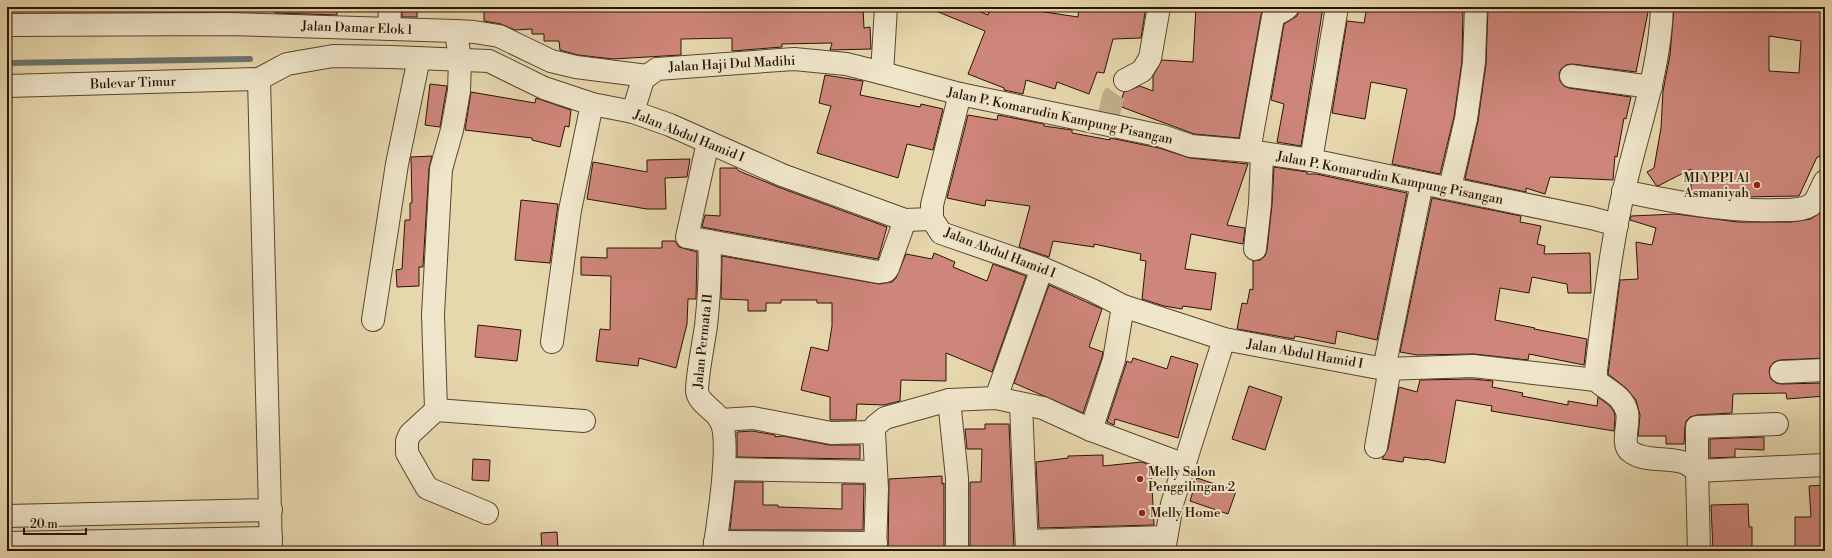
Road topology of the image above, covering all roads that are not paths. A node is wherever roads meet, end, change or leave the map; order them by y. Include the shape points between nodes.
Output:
1 (390, 7) edge
2 (886, 7) edge
3 (1159, 7) edge
4 (1288, 7) edge
5 (1337, 7) edge
6 (1476, 7) edge
7 (1662, 7) edge
8 (59, 15) edge
9 (228, 16) edge
10 (7, 25) edge
11 (388, 29) junction
12 (456, 31) junction
13 (419, 58) junction
14 (460, 60) junction
15 (882, 72) junction
16 (1571, 76) dead end
17 (645, 78) junction
18 (259, 79) junction
19 (1125, 80) tunnel mouth
20 (7, 86) edge
21 (1651, 87) junction
22 (960, 94) junction
23 (592, 104) junction
24 (634, 111) junction
25 (708, 142) junction
26 (1256, 152) junction
27 (1311, 160) junction
28 (1422, 183) junction
29 (1450, 188) junction
30 (1823, 188) edge
31 (1623, 191) junction
32 (905, 220) junction
33 (932, 220) junction
34 (1617, 225) junction
35 (709, 241) junction
36 (1255, 249) dead end
37 (1042, 268) junction
38 (1122, 306) junction
39 (373, 320) dead end
40 (1224, 339) junction
41 (552, 342) dead end
42 (1387, 369) junction
43 (1825, 370) edge
44 (1781, 372) dead end
45 (1596, 380) junction
46 (996, 398) junction
47 (948, 400) junction
48 (1020, 404) junction
49 (436, 410) junction
50 (720, 420) junction
51 (584, 421) dead end
52 (1777, 424) dead end
53 (1091, 430) junction
54 (874, 432) junction
55 (1376, 448) dead end
56 (1185, 465) junction
57 (1825, 466) edge
58 (724, 468) junction
59 (1698, 471) junction
60 (876, 472) junction
61 (270, 510) junction
62 (487, 513) dead end
63 (17, 516) edge
64 (7, 543) edge
65 (271, 544) edge
66 (1165, 544) edge
67 (715, 546) edge
68 (1027, 546) edge
69 (29, 547) edge
70 (876, 547) edge
71 (957, 551) edge
72 (1699, 551) edge

1 - 11 street
2 - 15 street
3 - 19 street via 1150,58 1142,71
4 - 26 street via 1273,17
5 - 27 street
6 - 29 street via 1474,62 1466,118
7 - 21 street via 1661,32
8 - 9 street, Jalan Damar Elok 1
8 - 10 street, Jalan Damar Elok 1
9 - 11 street, Jalan Damar Elok 1
11 - 12 street, Jalan Damar Elok 1
12 - 14 street
12 - 17 street, Jalan Damar Elok 1 via 499,36 551,61
13 - 14 street, Jalan Abdul Hamid I
13 - 18 street, Jalan Abdul Hamid I via 326,57 287,64
13 - 39 street via 397,164
14 - 23 street, Jalan Abdul Hamid I via 489,61 544,88
14 - 49 street via 459,91 441,169 433,314
15 - 17 street, Jalan Haji Dul Madihi via 846,64 794,59 666,68 654,70
15 - 22 street, Jalan P. Komarudin Kampung Pisangan
16 - 21 street
17 - 24 street
18 - 20 street, Bulevar Timur
18 - 61 street
21 - 31 street
22 - 26 street, Jalan P. Komarudin Kampung Pisangan via 1107,119 1190,146
22 - 33 street via 932,205
23 - 24 street, Jalan Abdul Hamid I
23 - 41 street via 570,210
24 - 25 street, Jalan Abdul Hamid I
25 - 32 street, Jalan Abdul Hamid I via 782,175
25 - 35 street via 687,237
26 - 27 street, Jalan P. Komarudin Kampung Pisangan
26 - 36 street via 1260,204
27 - 28 street, Jalan P. Komarudin Kampung Pisangan
28 - 29 street, Jalan P. Komarudin Kampung Pisangan
28 - 42 street
29 - 34 street, Jalan P. Komarudin Kampung Pisangan
30 - 31 street via 1811,205 1798,210 1761,211 1672,202
31 - 34 street
32 - 33 street, Jalan Abdul Hamid I
32 - 35 street via 888,268 886,271 878,272
33 - 37 street, Jalan Abdul Hamid I via 941,233
34 - 45 street
35 - 50 street, Jalan Permata II via 706,326 697,391 702,402
37 - 38 street, Jalan Abdul Hamid I
37 - 46 street
38 - 40 street, Jalan Abdul Hamid I
38 - 53 street via 1114,360
40 - 42 street, Jalan Abdul Hamid I
40 - 56 street
42 - 45 street, Jalan Abdul Hamid I via 1473,366
42 - 55 street
43 - 44 street
45 - 59 street via 1624,402 1628,421 1625,443 1632,453 1683,462
46 - 47 street
46 - 48 street
47 - 54 street via 885,418 876,426
47 - 71 street via 957,478
48 - 53 street via 1043,408
48 - 68 street
49 - 51 street
49 - 62 street via 410,434 407,453 427,488
50 - 54 street via 752,418 832,433
50 - 58 street
52 - 59 street via 1697,427
53 - 56 street
54 - 60 street
56 - 66 street via 1172,504
57 - 59 street
58 - 60 street
58 - 67 street
59 - 72 street
60 - 70 street
61 - 63 street
61 - 65 street
63 - 69 street
64 - 69 street
65 - 69 street
66 - 68 street
67 - 70 street

